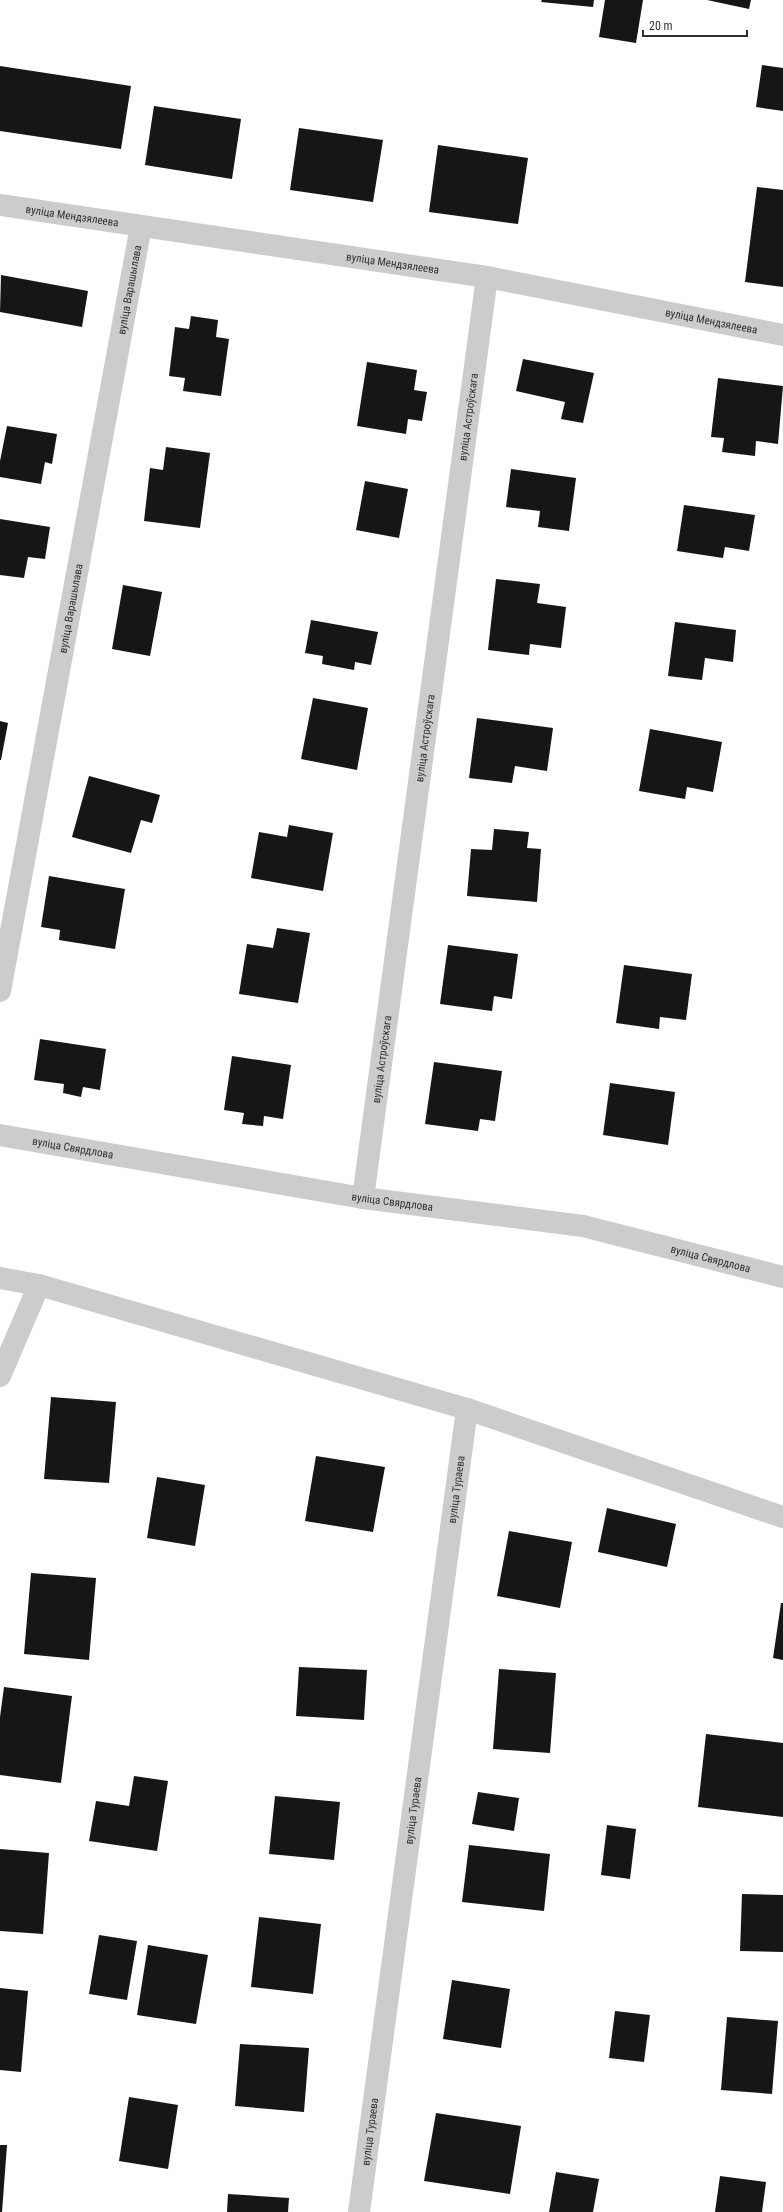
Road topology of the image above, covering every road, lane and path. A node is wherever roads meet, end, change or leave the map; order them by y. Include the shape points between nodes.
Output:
1 (0, 205) edge
2 (140, 226) junction
3 (487, 277) junction
4 (783, 335) edge
5 (0, 991) edge
6 (0, 1135) edge
7 (363, 1198) junction
8 (783, 1277) edge
9 (0, 1278) edge
10 (39, 1285) junction
11 (0, 1376) edge
12 (467, 1409) junction
13 (783, 1516) edge
14 (359, 2212) edge

1 - 2 street, вуліца Мендзялеева
2 - 3 street, вуліца Мендзялеева
2 - 5 street, вуліца Варашылава
3 - 4 street, вуліца Мендзялеева
3 - 7 street, вуліца Астроўскага
6 - 7 street, вуліца Свярдлова
7 - 8 street, вуліца Свярдлова via 583,1226
9 - 10 street
10 - 11 street
10 - 12 street
12 - 13 street
12 - 14 street, вуліца Тураева

